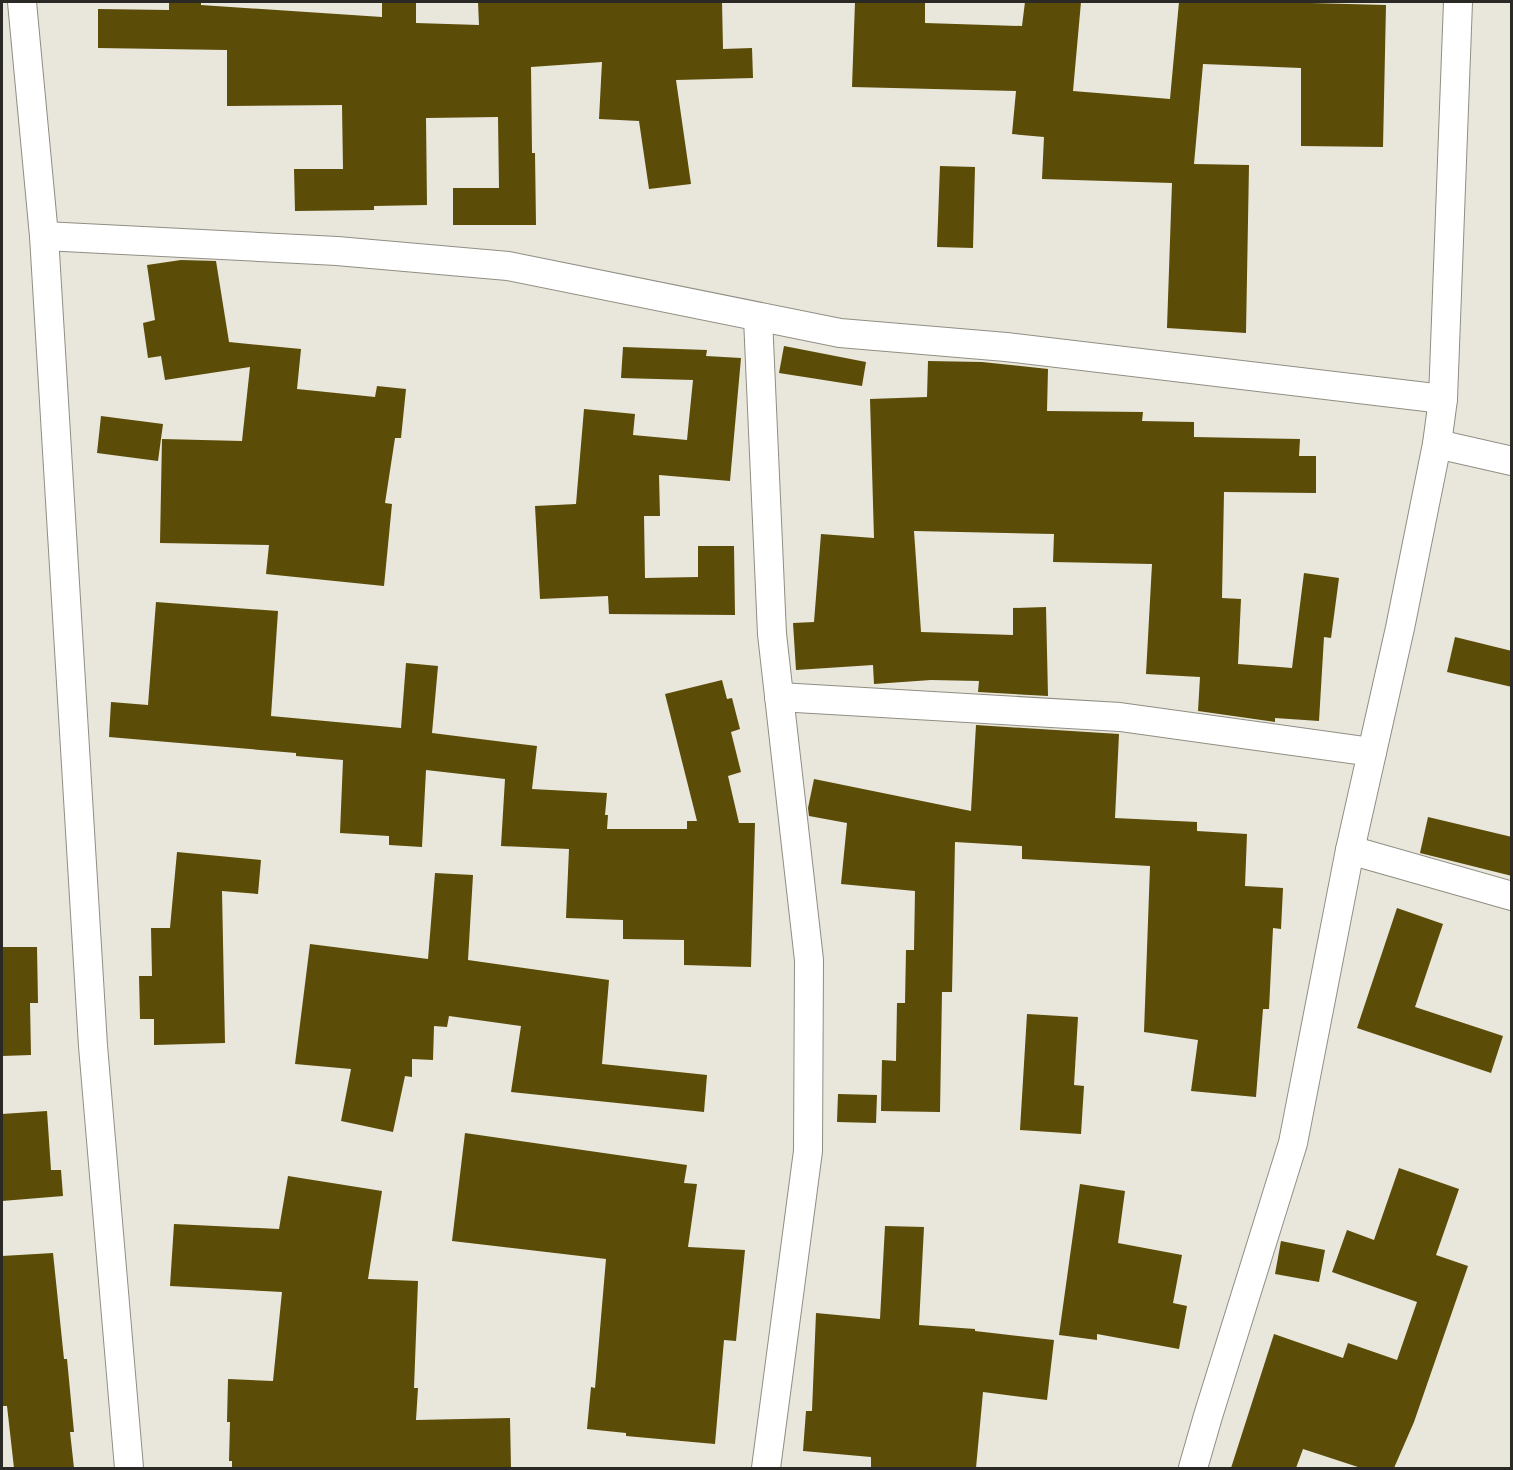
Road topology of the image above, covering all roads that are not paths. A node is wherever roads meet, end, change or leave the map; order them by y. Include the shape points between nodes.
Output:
1 (22, 2) edge
2 (1458, 2) edge
3 (44, 236) junction
4 (758, 318) junction
5 (1443, 399) junction
6 (1437, 444) junction
7 (1512, 461) edge
8 (779, 697) junction
9 (1372, 752) junction
10 (1350, 850) junction
11 (1512, 896) edge
12 (129, 1468) edge
13 (766, 1468) edge
14 (1193, 1468) edge

1 - 3 street
2 - 5 street
3 - 4 street via 337,251 508,266
3 - 12 street via 93,1046
4 - 5 street via 840,333 1006,347
4 - 8 street via 772,634
5 - 6 street
6 - 7 street
6 - 9 street
8 - 9 street via 1120,717
8 - 13 street via 808,960 807,1151
9 - 10 street
10 - 11 street
10 - 14 street via 1293,1143

